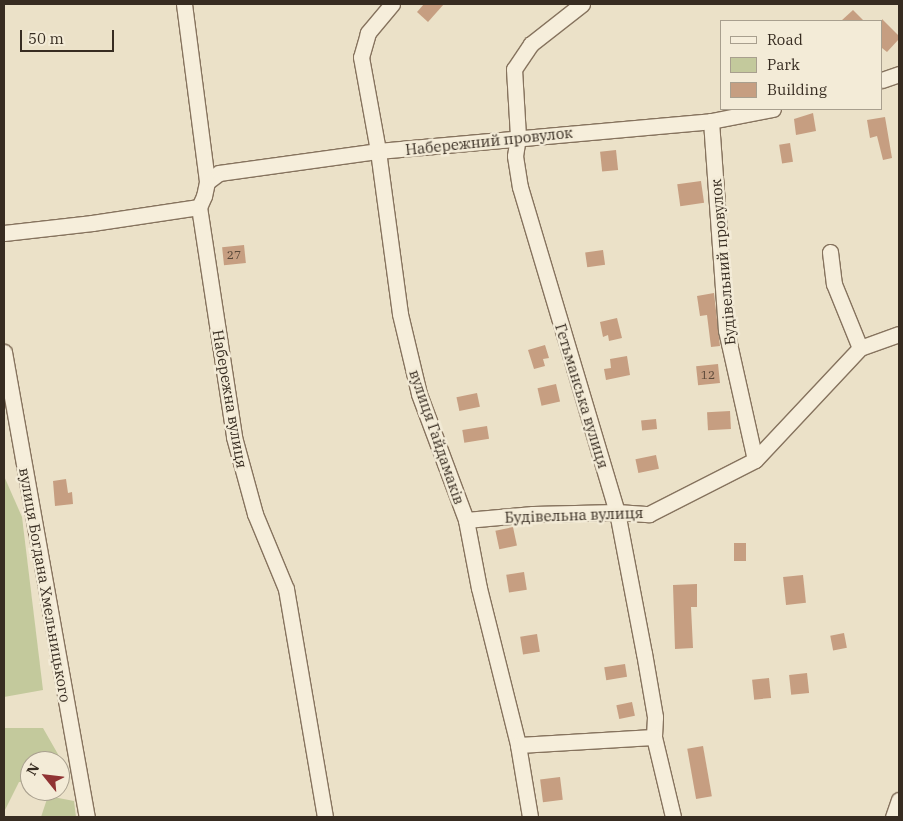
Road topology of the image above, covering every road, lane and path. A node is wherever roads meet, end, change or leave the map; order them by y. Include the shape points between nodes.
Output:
1 (184, 4) edge
2 (392, 4) edge
3 (582, 4) edge
4 (899, 74) edge
5 (883, 80) edge
6 (768, 110) edge
7 (711, 121) junction
8 (518, 137) junction
9 (378, 152) junction
10 (207, 182) junction
11 (199, 208) junction
12 (4, 233) edge
13 (830, 252) dead end
14 (899, 334) edge
15 (860, 348) junction
16 (4, 352) edge
17 (755, 460) junction
18 (617, 512) junction
19 (466, 520) junction
20 (654, 737) junction
21 (518, 745) junction
22 (899, 800) edge
23 (87, 817) edge
24 (325, 817) edge
25 (530, 817) edge
26 (673, 817) edge
27 (893, 817) edge

1 - 10 street, Набережна вулиця
2 - 9 street, вулиця Гайдамаків via 368,33 361,58
3 - 8 street, Гетьманська вулиця via 531,44 514,69
4 - 5 street
6 - 7 street, Набережний провулок
7 - 8 street, Набережний провулок
7 - 17 street, Будівельний провулок via 726,330
8 - 9 street, Набережний провулок via 505,142
8 - 18 street, Гетьманська вулиця via 515,156 520,188
9 - 10 street, Набережний провулок via 219,173
9 - 19 street, вулиця Гайдамаків via 400,314 419,394
10 - 11 street, Набережна вулиця
11 - 12 street
11 - 24 street, Набережна вулиця via 234,437 255,514 286,589
13 - 15 street via 834,284
14 - 15 street, Будівельна вулиця
15 - 17 street, Будівельна вулиця
16 - 23 street, вулиця Богдана Хмельницького
17 - 18 street, Будівельна вулиця via 649,514
18 - 19 street, Будівельна вулиця
18 - 20 street, Гетьманська вулиця via 650,690
19 - 21 street, вулиця Гайдамаків via 479,588
20 - 21 street
20 - 26 street, Гетьманська вулиця
21 - 25 street, вулиця Гайдамаків
22 - 27 street

